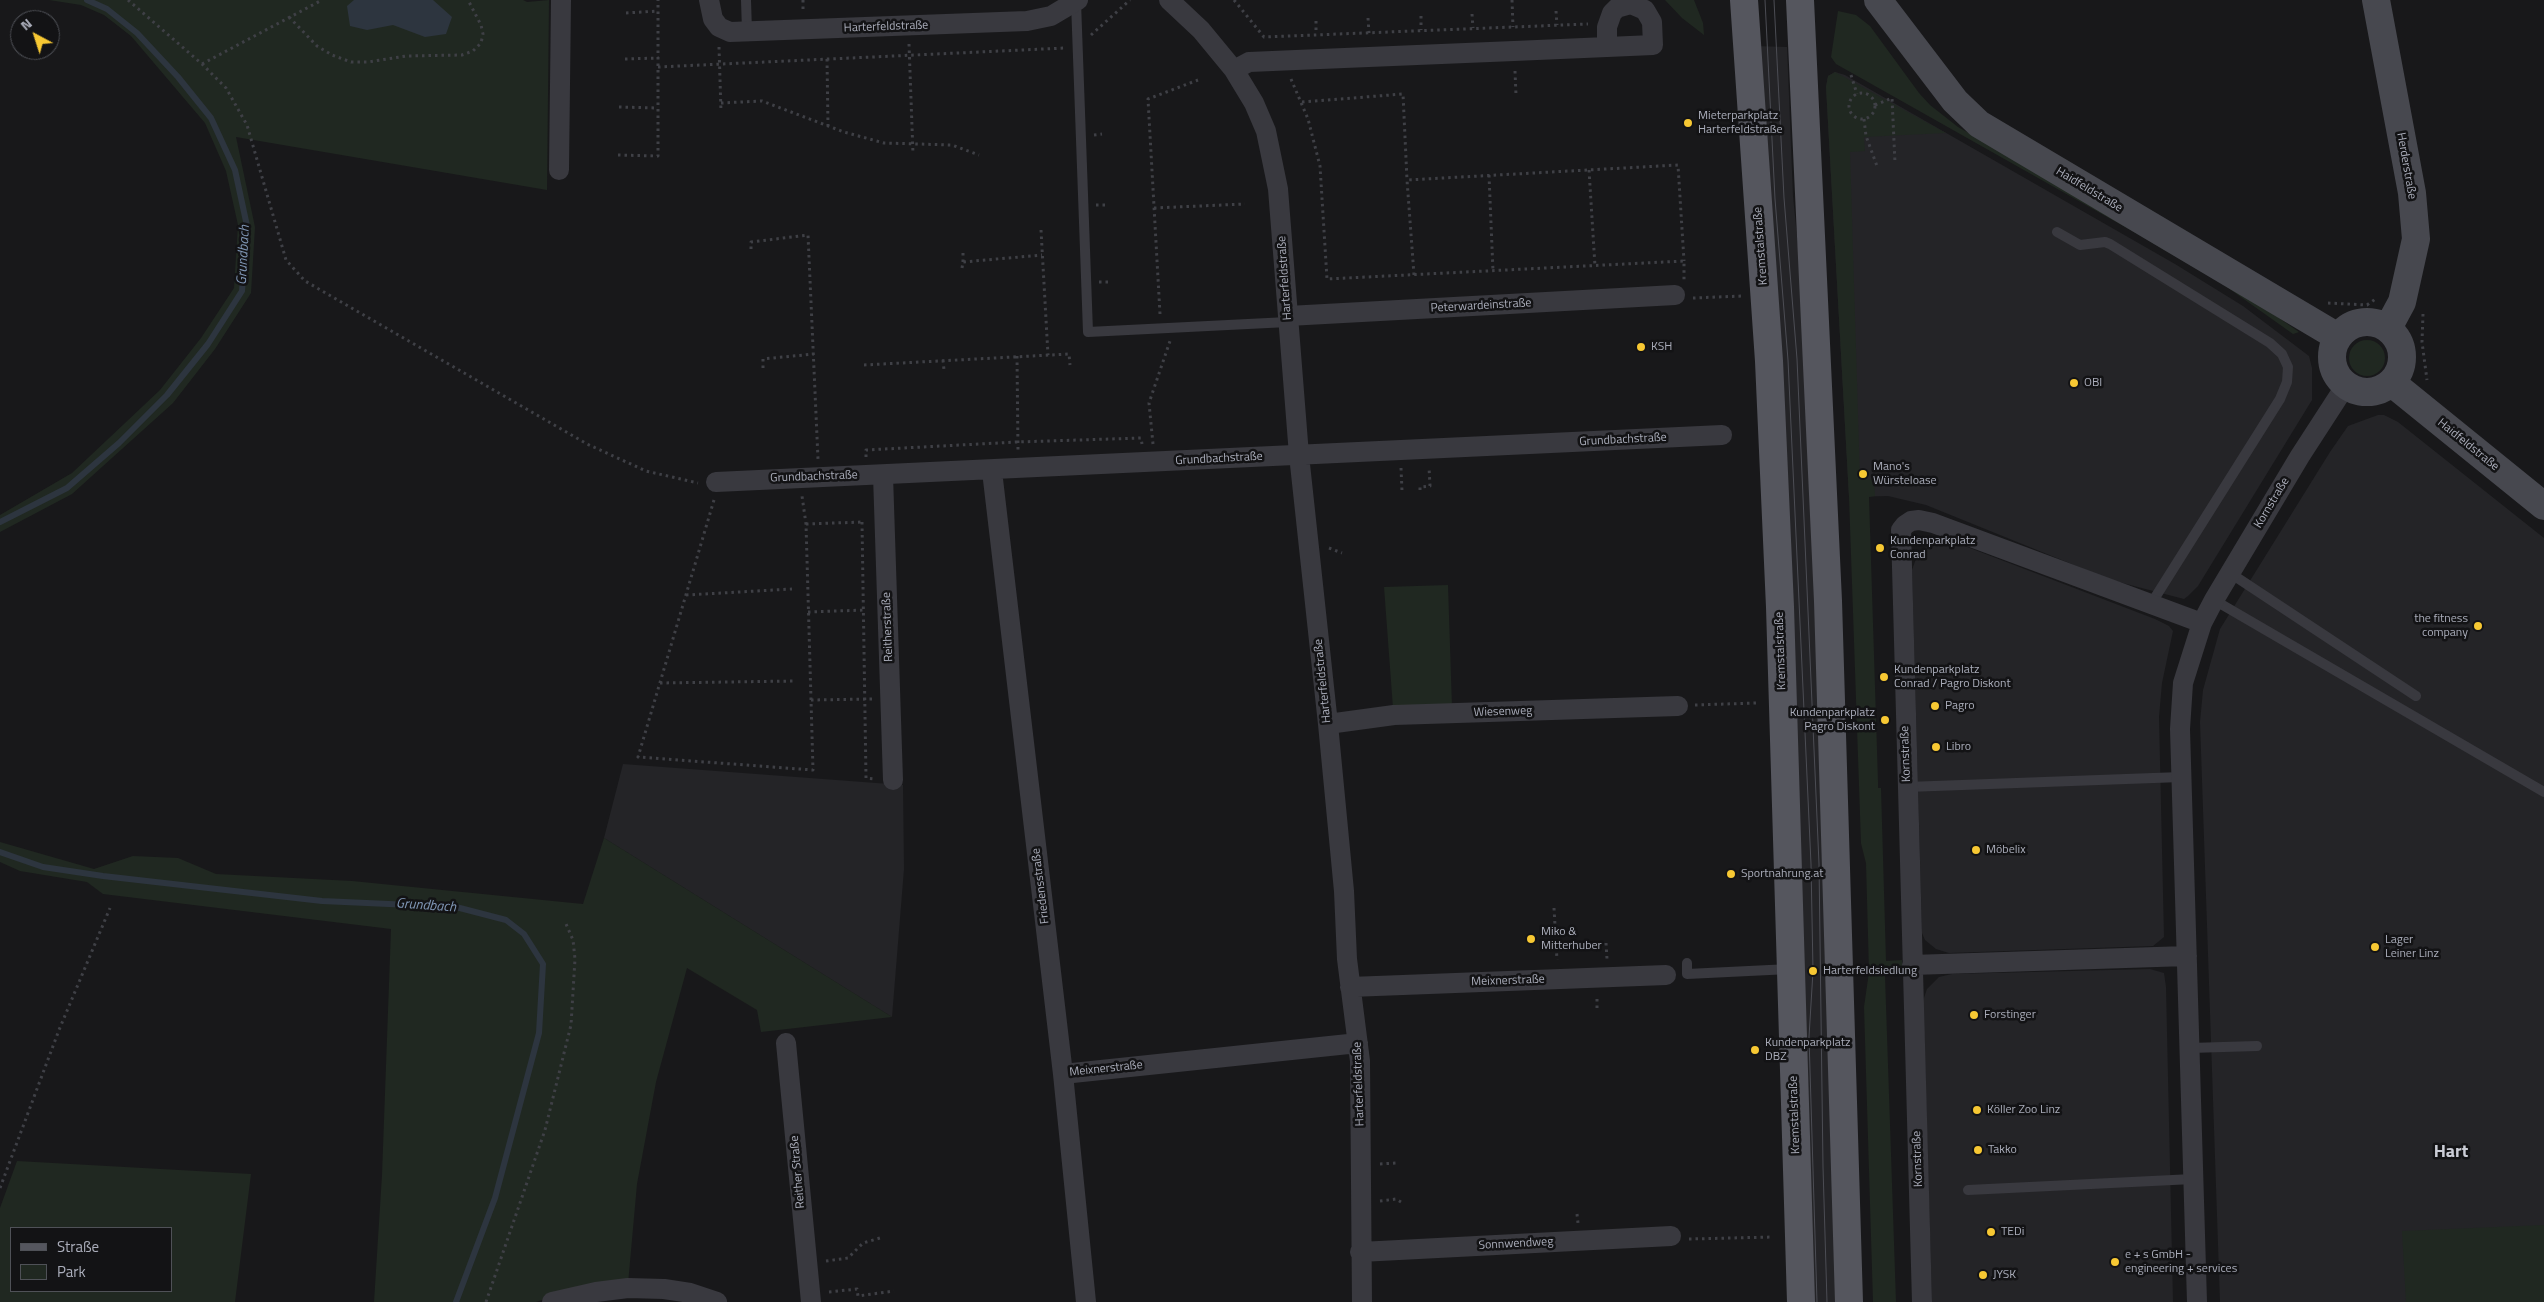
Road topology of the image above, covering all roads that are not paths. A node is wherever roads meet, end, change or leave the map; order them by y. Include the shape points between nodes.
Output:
1 (560, 0) edge
2 (709, 0) edge
3 (746, 0) edge
4 (1169, 0) edge
5 (1744, 0) edge
6 (1800, 0) edge
7 (1878, 0) edge
8 (2376, 0) edge
9 (1077, 1) edge
10 (747, 32) junction
11 (1607, 47) dead end
12 (1234, 70) junction
13 (559, 170) dead end
14 (2057, 232) dead end
15 (1682, 294) road end
16 (1288, 319) junction
17 (2388, 328) junction
18 (2338, 337) junction
19 (2392, 383) junction
20 (2346, 385) junction
21 (1722, 435) dead end
22 (1299, 455) junction
23 (992, 471) junction
24 (875, 475) junction
25 (716, 482) road end
26 (2544, 506) edge
27 (2230, 572) junction
28 (2214, 600) junction
29 (2151, 604) junction
30 (2202, 623) junction
31 (2416, 696) dead end
32 (1678, 706) road end
33 (1328, 724) junction
34 (2181, 777) junction
35 (893, 780) road end
36 (1907, 787) junction
37 (2544, 792) edge
38 (2187, 956) junction
39 (1687, 963) dead end
40 (1912, 966) junction
41 (1791, 969) junction
42 (1666, 975) dead end
43 (1350, 988) junction
44 (786, 1043) dead end
45 (1358, 1043) junction
46 (2257, 1046) dead end
47 (2190, 1048) junction
48 (1063, 1074) junction
49 (2193, 1179) junction
50 (1968, 1190) dead end
51 (1671, 1236) road end
52 (1360, 1252) junction
53 (810, 1298) edge
54 (552, 1302) edge
55 (717, 1302) edge
56 (1086, 1302) edge
57 (1362, 1302) edge
58 (1801, 1302) edge
59 (1849, 1302) edge
60 (1922, 1302) edge
61 (2197, 1302) edge

1 - 13 street
2 - 10 street, Harterfeldstraße via 713,19 719,27 730,32
3 - 10 lane
4 - 12 street, Harterfeldstraße via 1201,30
5 - 41 main road, Kremstalstraße via 1770,361
6 - 59 main road via 1828,602
7 - 18 street, Haidfeldstraße via 1954,101 1979,124
8 - 17 street, Herderstraße via 2415,217 2416,239 2402,302
9 - 10 street, Harterfeldstraße via 1051,16 1027,21
9 - 16 lane via 1088,332
11 - 12 street via 1249,62
12 - 16 street, Harterfeldstraße via 1254,103 1266,131 1273,160
14 - 29 lane via 2080,245 2110,244 2270,343 2282,354 2288,367 2287,382 2280,399
15 - 16 street, Peterwardeinstraße
16 - 22 street, Harterfeldstraße
17 - 18 street via 2376,323 2360,323
17 - 19 street via 2402,349 2403,359
18 - 20 street via 2333,363 2338,377
19 - 20 street via 2369,392
19 - 26 street, Haidfeldstraße
20 - 27 street, Kornstraße
21 - 22 street, Grundbachstraße
22 - 23 street, Grundbachstraße
22 - 33 street, Harterfeldstraße
23 - 24 street, Grundbachstraße
23 - 48 street, Friedensstraße
24 - 25 street, Grundbachstraße
24 - 35 street, Reitherstraße via 885,521
27 - 28 street, Kornstraße
27 - 31 lane
28 - 30 street, Kornstraße
28 - 37 lane
29 - 30 street, Kornstraße
29 - 36 street, Kornstraße via 1933,523 1919,520 1905,524 1900,539
30 - 34 street, Kornstraße via 2183,682 2180,705
32 - 33 street, Wiesenweg via 1394,715
33 - 43 street, Harterfeldstraße
34 - 36 lane
34 - 38 street, Kornstraße
36 - 40 street, Kornstraße
38 - 40 street
38 - 47 street, Kornstraße
39 - 41 lane via 1687,974
40 - 60 street, Kornstraße
41 - 58 main road, Kremstalstraße
42 - 43 street, Meixnerstraße
43 - 45 street, Harterfeldstraße
44 - 53 street, Reither Straße
45 - 48 street, Meixnerstraße
45 - 52 street, Harterfeldstraße
46 - 47 lane
47 - 49 street, Kornstraße
48 - 56 street, Friedensstraße
49 - 50 lane
49 - 61 street, Kornstraße
51 - 52 street, Sonnwendweg
52 - 57 street, Harterfeldstraße
54 - 55 street via 628,1288 690,1293

